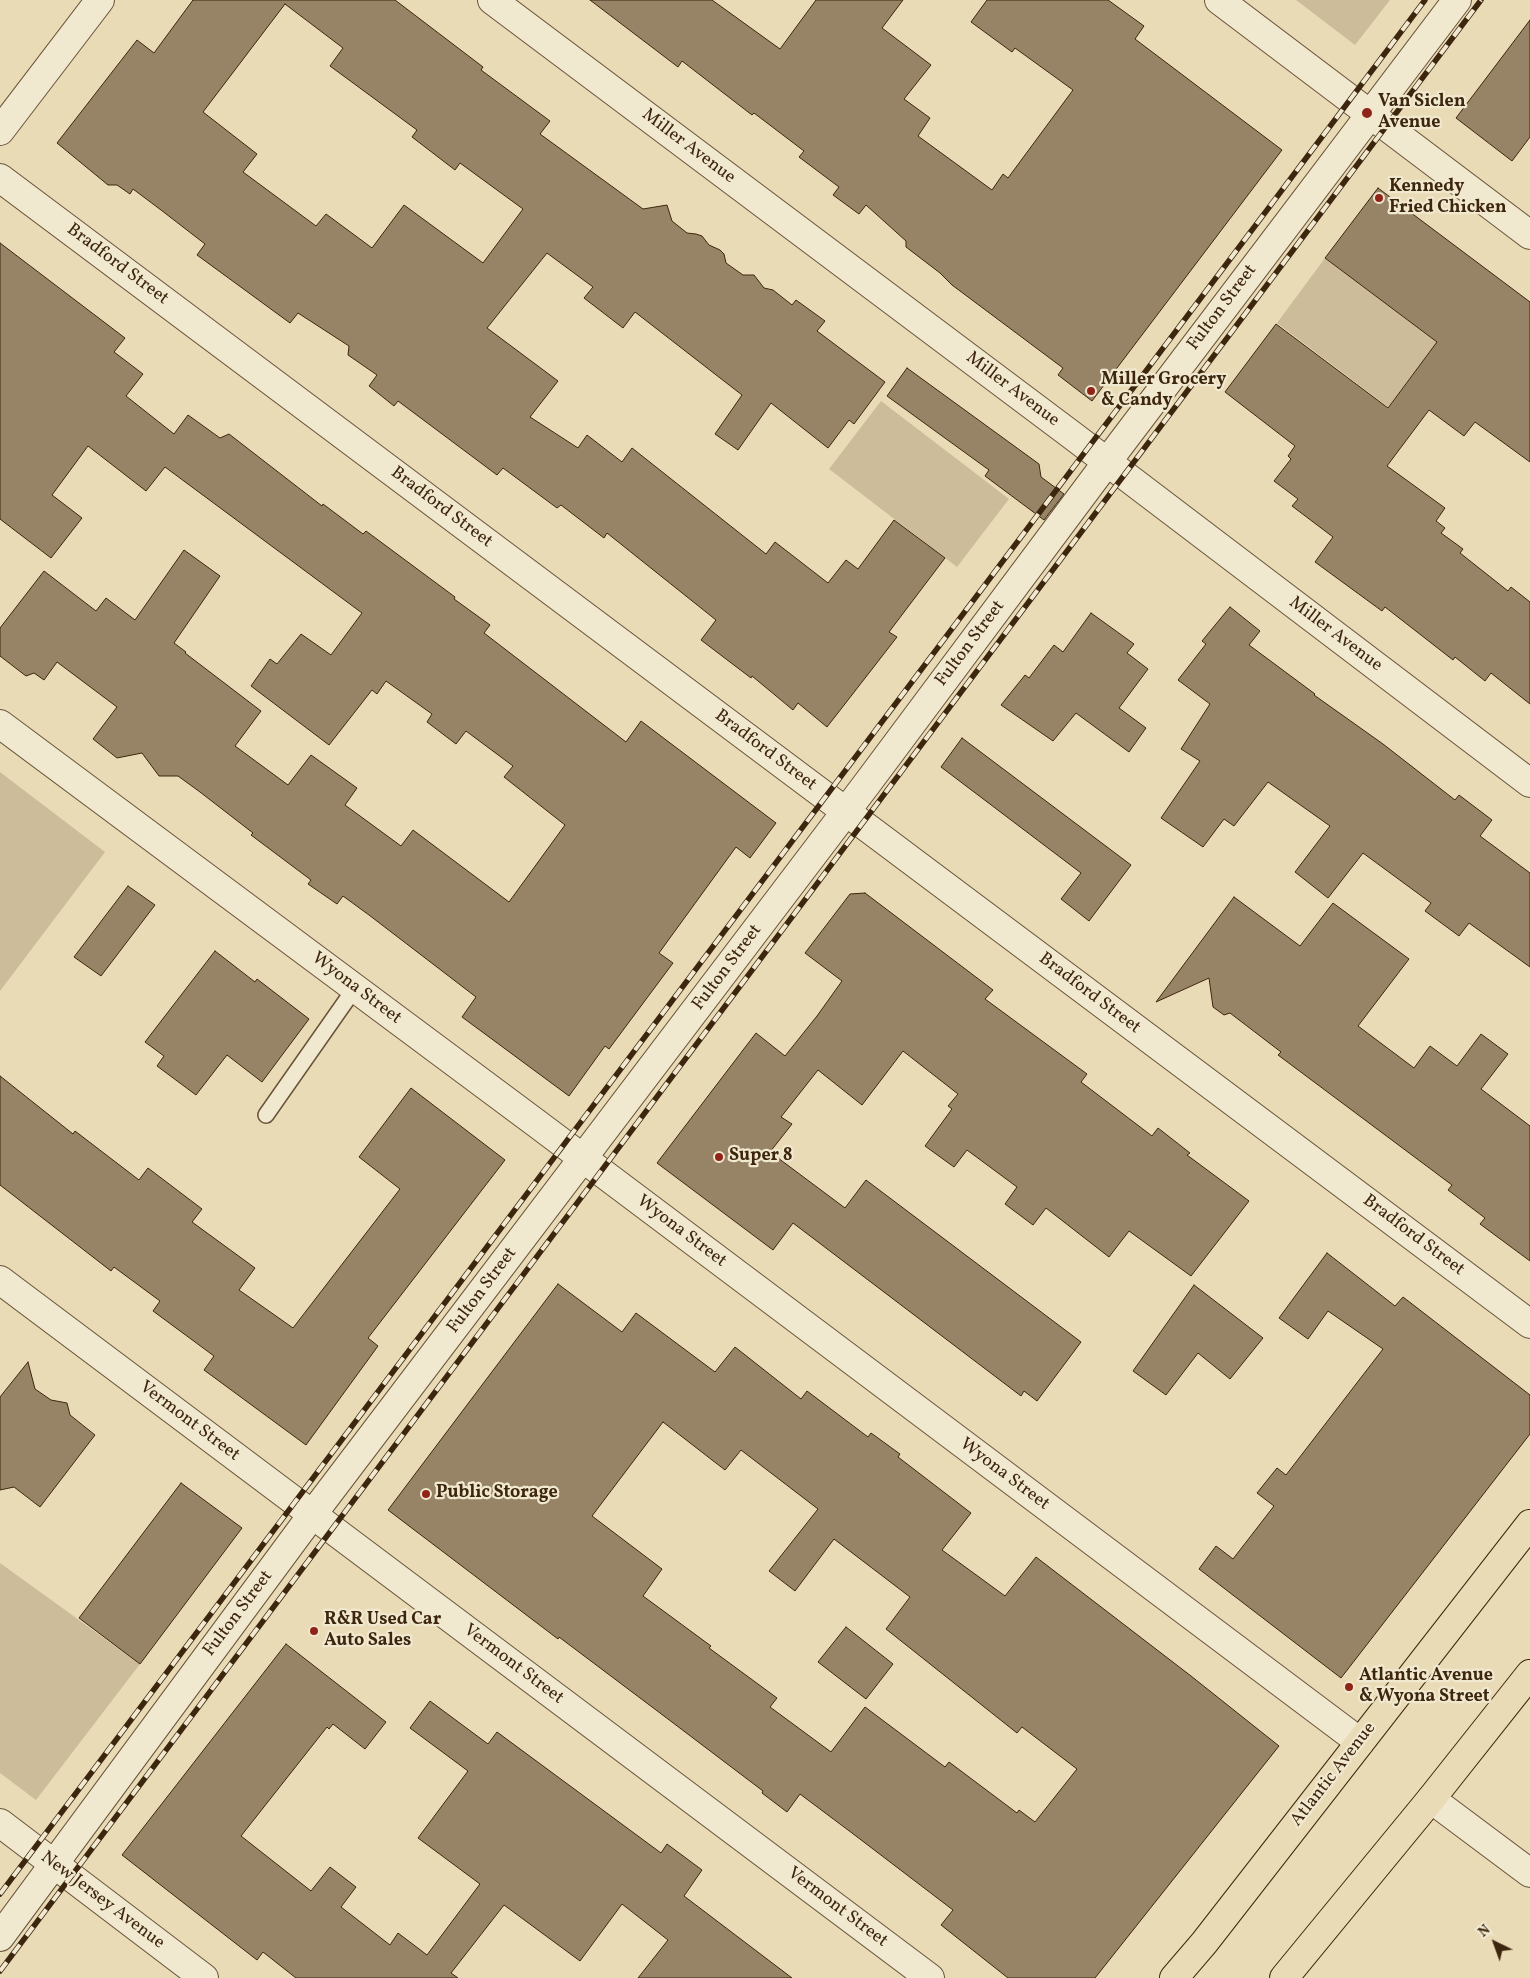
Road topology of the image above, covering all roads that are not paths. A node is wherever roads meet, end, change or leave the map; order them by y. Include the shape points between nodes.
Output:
1 (100, 0) edge
2 (492, 0) edge
3 (1219, 0) edge
4 (1457, 0) edge
5 (1371, 114) junction
6 (0, 131) edge
7 (0, 178) edge
8 (1530, 235) edge
9 (1107, 462) junction
10 (0, 724) edge
11 (1530, 783) edge
12 (846, 812) junction
13 (355, 988) junction
14 (266, 1115) dead end
15 (583, 1159) junction
16 (0, 1280) edge
17 (1530, 1324) edge
18 (312, 1515) junction
19 (1530, 1524) edge
20 (1530, 1674) edge
21 (1360, 1742) junction
22 (1431, 1799) junction
23 (0, 1823) edge
24 (53, 1863) junction
25 (1530, 1873) edge
26 (0, 1937) edge
27 (204, 1978) edge
28 (930, 1978) edge
29 (1174, 1978) edge
30 (1284, 1978) edge

1 - 6 street
2 - 9 street, Miller Avenue
3 - 5 street
4 - 5 street, Fulton Street
5 - 8 street
5 - 9 street, Fulton Street
7 - 12 street, Bradford Street
9 - 11 street, Miller Avenue
9 - 12 street, Fulton Street
10 - 13 street, Wyona Street
12 - 15 street, Fulton Street
12 - 17 street, Bradford Street
13 - 14 lane
13 - 15 street, Wyona Street
15 - 18 street, Fulton Street
15 - 21 street, Wyona Street
16 - 18 street, Vermont Street
18 - 24 street, Fulton Street
18 - 28 street, Vermont Street
19 - 21 main road, Atlantic Avenue
20 - 22 main road
21 - 29 main road, Atlantic Avenue
22 - 25 street
22 - 30 main road
23 - 24 street, New Jersey Avenue
24 - 26 street, Fulton Street
24 - 27 street, New Jersey Avenue

